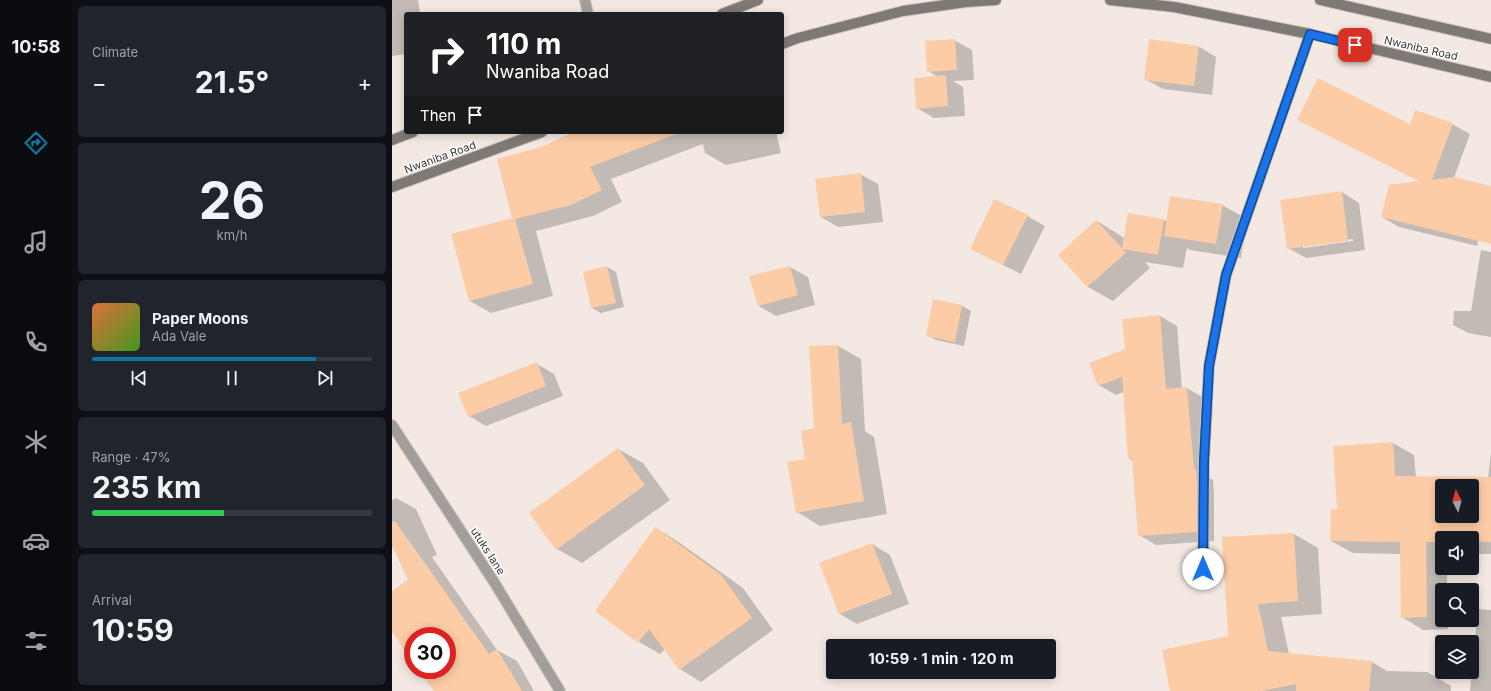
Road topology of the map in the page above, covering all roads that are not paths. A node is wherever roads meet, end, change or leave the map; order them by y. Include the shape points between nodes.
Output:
1 (585, 0) edge
2 (758, 0) edge
3 (996, 0) edge
4 (1110, 0) edge
5 (1320, 0) edge
6 (1337, 2) edge
7 (588, 12) edge
8 (727, 12) edge
9 (1310, 34) junction
10 (1491, 39) edge
11 (784, 43) edge
12 (1491, 77) edge
13 (408, 134) edge
14 (537, 134) edge
15 (392, 140) edge
16 (392, 187) edge
17 (392, 425) edge
18 (1203, 569) dead end
19 (560, 691) edge

1 - 7 street
2 - 8 main road
3 - 11 main road via 903,11
4 - 9 main road, Nwaniba Road via 1174,7
5 - 6 main road
6 - 10 main road
9 - 12 main road, Nwaniba Road
9 - 18 street via 1226,275 1209,366 1204,461
13 - 15 main road
14 - 16 main road, Nwaniba Road
17 - 19 street, utuks lane via 494,582

